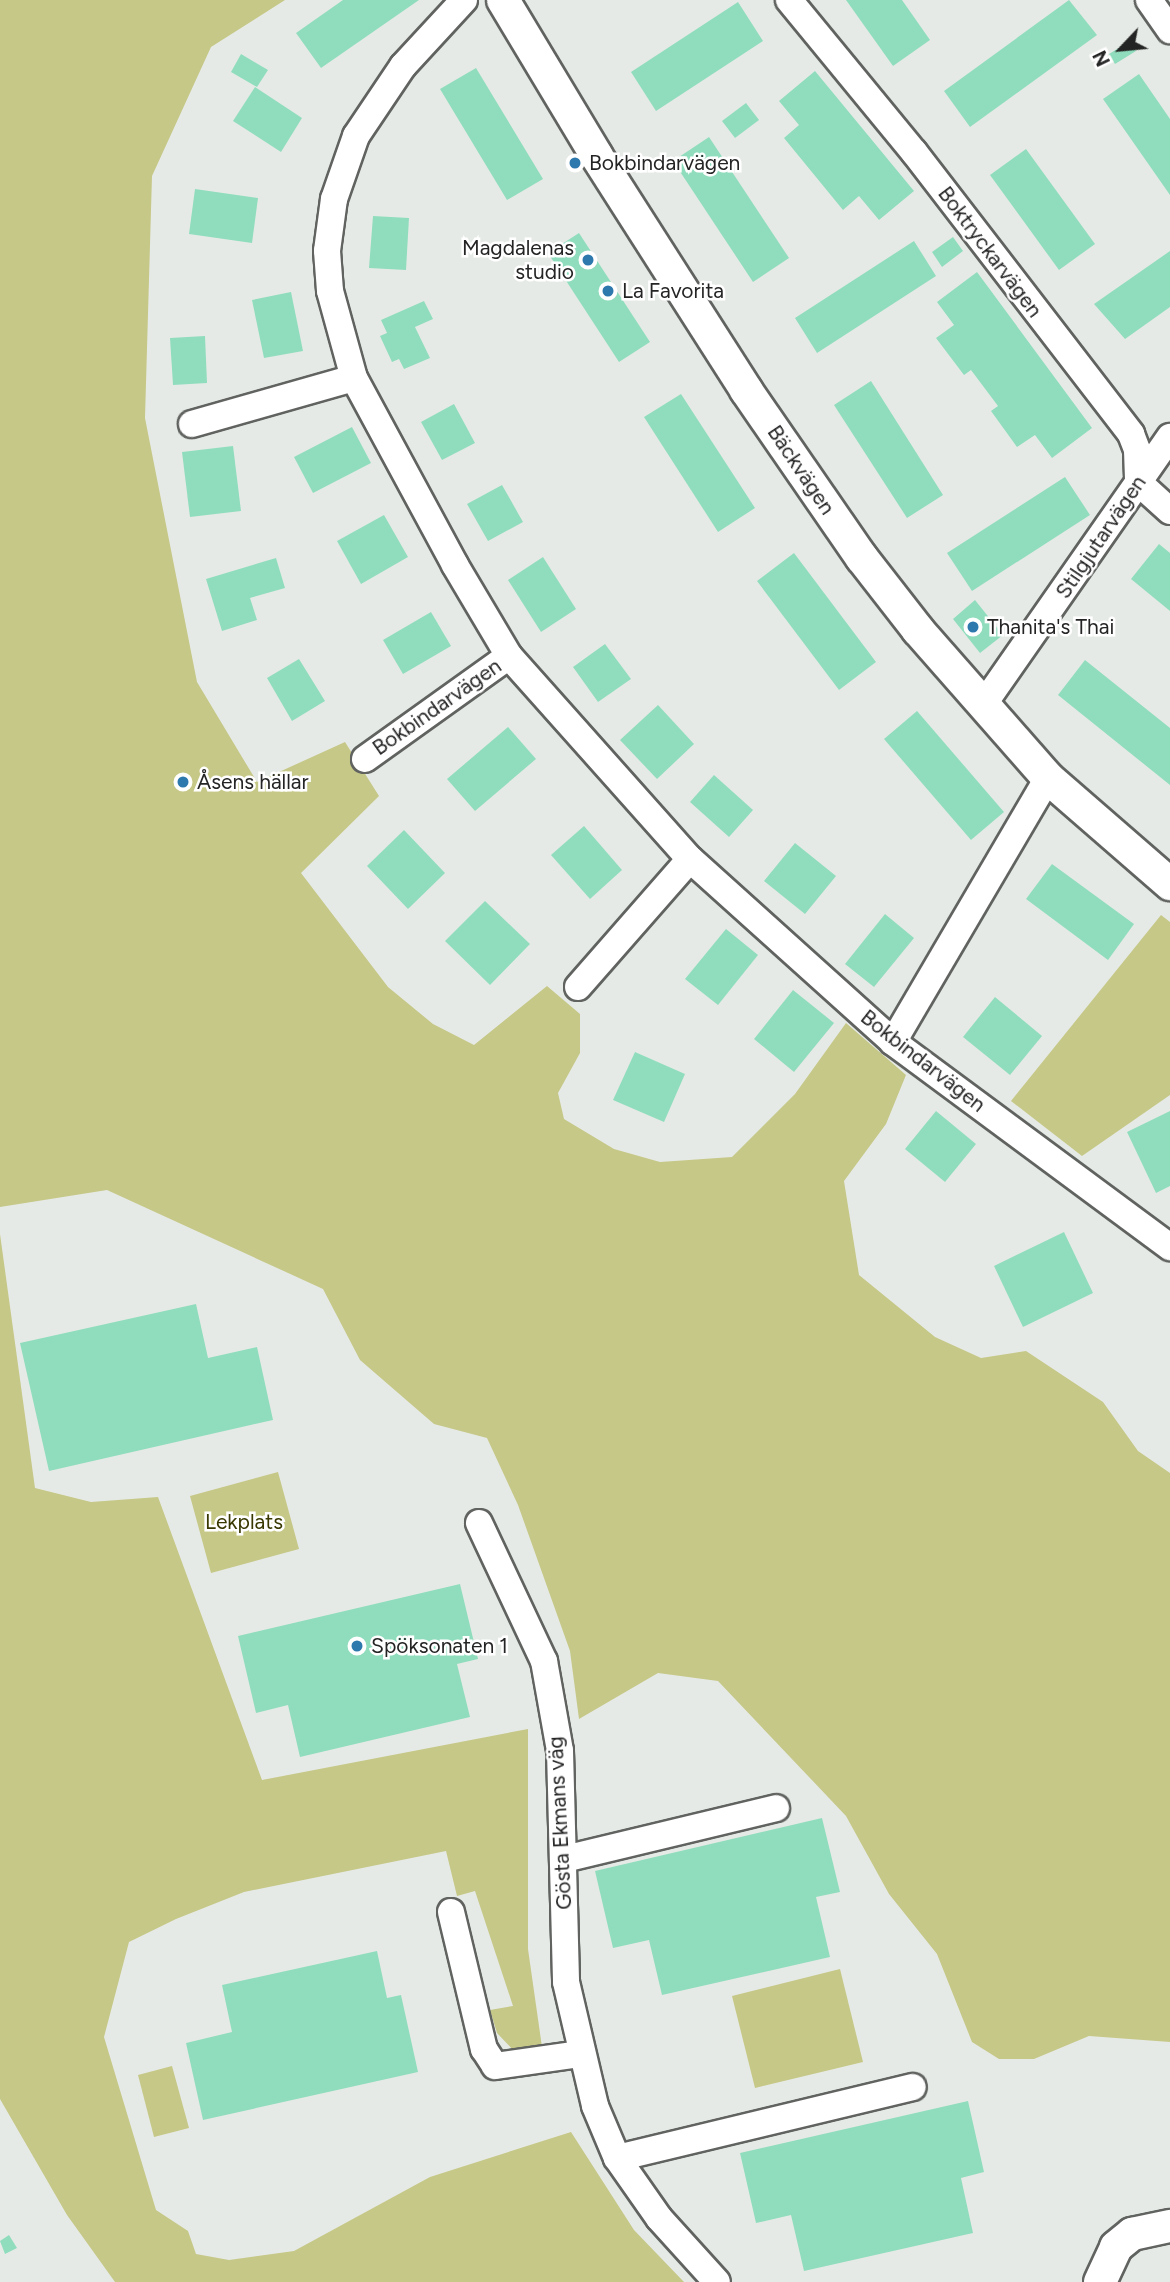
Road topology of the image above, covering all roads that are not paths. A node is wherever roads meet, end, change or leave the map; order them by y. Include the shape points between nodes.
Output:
1 (464, 0) edge
2 (503, 0) edge
3 (789, 0) edge
4 (1149, 0) edge
5 (1170, 30) edge
6 (354, 378) junction
7 (192, 424) dead end
8 (1170, 437) edge
9 (1138, 482) junction
10 (1170, 512) edge
11 (509, 656) junction
12 (983, 705) junction
13 (365, 759) dead end
14 (1048, 778) junction
15 (690, 859) junction
16 (1170, 884) edge
17 (578, 988) dead end
18 (893, 1042) junction
19 (1170, 1247) edge
20 (479, 1523) dead end
21 (776, 1808) dead end
22 (564, 1859) junction
23 (451, 1912) dead end
24 (580, 2054) junction
25 (913, 2087) dead end
26 (617, 2158) junction
27 (1170, 2226) edge
28 (717, 2282) edge
29 (1100, 2282) edge

1 - 6 street, Bokbindarvägen via 403,66 356,136 334,199 327,251 330,291
2 - 12 street, Bäckvägen via 596,155 804,477 918,630
3 - 9 street, Boktryckarvägen via 914,152 1131,434 1137,450
4 - 5 street
6 - 7 street
6 - 11 street, Bokbindarvägen
8 - 9 street, Stilgjutarvägen
9 - 10 street
9 - 12 street, Stilgjutarvägen
11 - 13 street, Bokbindarvägen
11 - 15 street, Bokbindarvägen
12 - 14 street, Bäckvägen
14 - 16 street, Bäckvägen
14 - 18 street
15 - 17 street
15 - 18 street, Bokbindarvägen
18 - 19 street, Bokbindarvägen
20 - 22 street, Gösta Ekmans väg via 544,1661 560,1751
21 - 22 street
22 - 24 street, Gösta Ekmans väg via 566,1982
23 - 24 street via 484,2049 495,2066
24 - 26 street, Gösta Ekmans väg via 594,2106
25 - 26 street
26 - 28 street, Gösta Ekmans väg via 659,2218
27 - 29 street via 1132,2234 1116,2247

